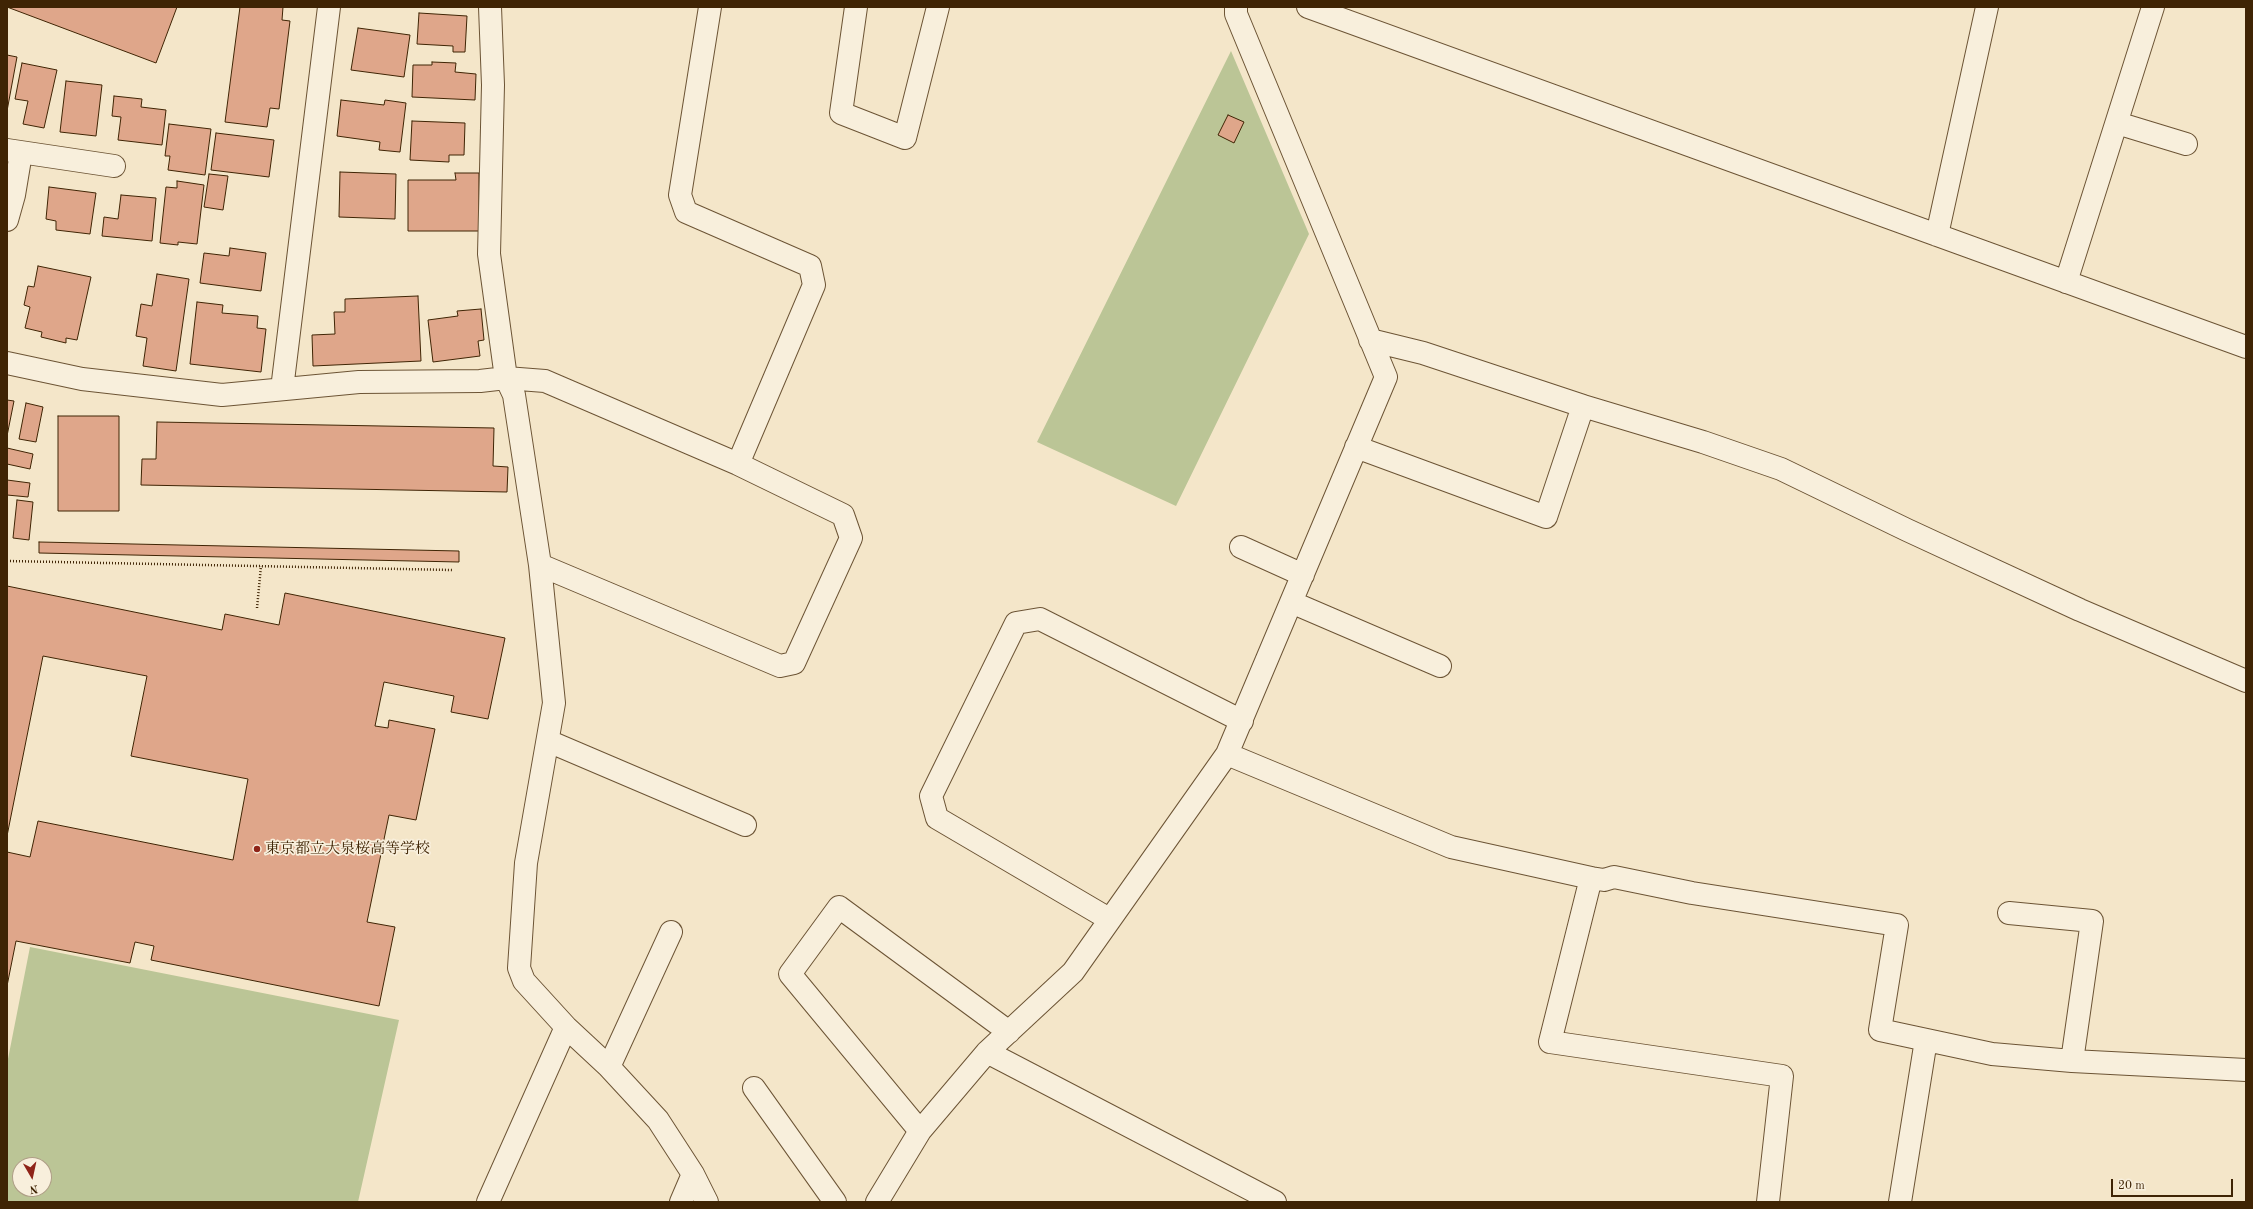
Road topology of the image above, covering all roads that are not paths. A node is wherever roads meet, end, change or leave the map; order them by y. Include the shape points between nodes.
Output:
1 (329, 7) edge
2 (490, 7) edge
3 (710, 7) edge
4 (856, 7) edge
5 (938, 7) edge
6 (1236, 7) edge
7 (1308, 7) edge
8 (1987, 7) edge
9 (2153, 7) edge
10 (2117, 123) junction
11 (2186, 144) dead end
12 (14, 151) edge
13 (114, 166) dead end
14 (7, 220) edge
15 (1937, 235) junction
16 (2066, 282) junction
17 (1370, 340) junction
18 (2246, 347) edge
19 (7, 363) edge
20 (506, 378) junction
21 (282, 389) junction
22 (1583, 406) junction
23 (1356, 447) junction
24 (738, 464) junction
25 (1241, 547) dead end
26 (540, 565) junction
27 (1303, 575) junction
28 (1291, 602) junction
29 (1440, 666) dead end
30 (2246, 682) edge
31 (1242, 721) junction
32 (548, 741) junction
33 (1227, 754) junction
34 (745, 825) dead end
35 (1591, 878) junction
36 (2009, 913) dead end
37 (1109, 920) junction
38 (670, 932) dead end
39 (566, 1027) junction
40 (1009, 1032) junction
41 (1926, 1040) junction
42 (987, 1052) junction
43 (2072, 1061) junction
44 (609, 1067) junction
45 (2246, 1070) edge
46 (754, 1088) dead end
47 (920, 1131) junction
48 (693, 1174) junction
49 (488, 1202) edge
50 (681, 1202) edge
51 (707, 1202) edge
52 (835, 1202) edge
53 (877, 1202) edge
54 (1275, 1202) edge
55 (1768, 1202) edge
56 (1900, 1202) edge

1 - 21 street
2 - 20 street via 493,85 489,254
3 - 24 street via 680,195 686,212 810,266 814,286
4 - 5 street via 841,113 905,138
6 - 17 street via 1236,14
7 - 15 street
8 - 15 street
9 - 10 street
10 - 11 street
10 - 16 street
12 - 13 street
12 - 14 street via 14,195
15 - 16 street
16 - 18 street
17 - 22 street via 1423,353
17 - 23 street via 1386,377
19 - 21 street via 82,379 222,395
20 - 21 street via 480,381 359,382
20 - 24 street via 545,381
20 - 26 street via 514,395
22 - 23 street via 1546,517
22 - 30 street via 1781,469 2080,610
23 - 27 street
24 - 26 street via 843,515 851,538 794,663 780,666
25 - 27 street
26 - 32 street via 554,703
27 - 28 street
28 - 29 street
28 - 31 street
31 - 33 street
31 - 37 street via 1040,619 1016,624 931,796 937,818
32 - 34 street
32 - 39 street via 526,863 519,968 524,981
33 - 35 street via 1451,848
33 - 37 street
35 - 41 street via 1604,880 1614,876 1692,892 1897,925 1880,1030
35 - 55 street via 1550,1042 1782,1076
36 - 43 street via 2092,921
37 - 40 street via 1073,972
38 - 44 street
39 - 44 street
39 - 49 street
40 - 42 street
40 - 47 street via 839,907 790,974
41 - 43 street via 1992,1054
41 - 56 street
42 - 47 street
42 - 54 street
43 - 45 street
44 - 48 street via 658,1120
46 - 52 street
47 - 53 street
48 - 50 street
48 - 51 street

